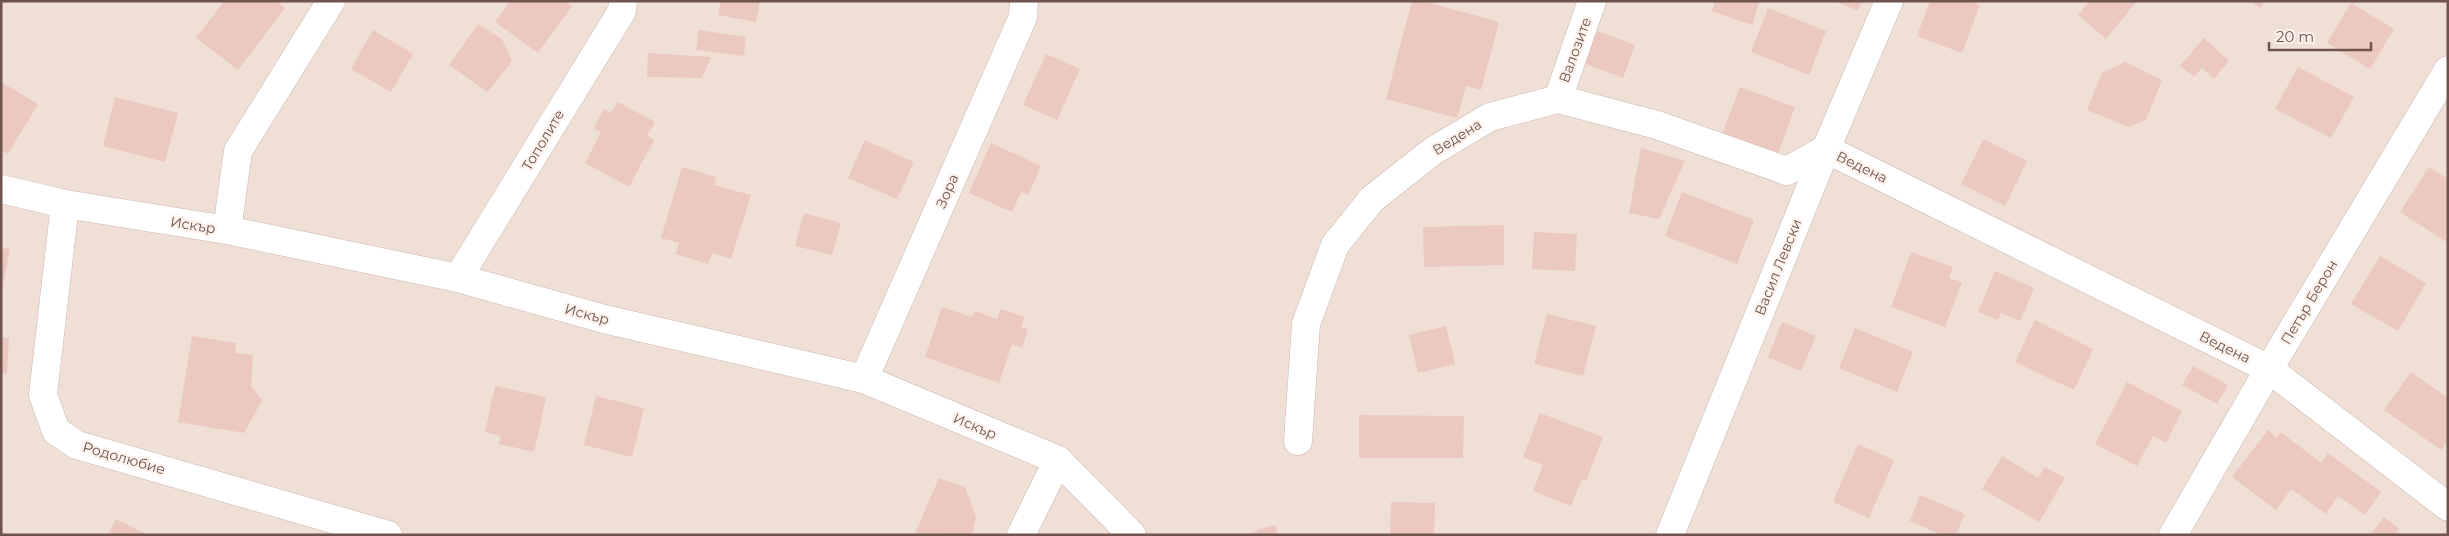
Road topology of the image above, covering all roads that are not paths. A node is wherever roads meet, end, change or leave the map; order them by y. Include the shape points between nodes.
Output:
1 (331, 1) edge
2 (623, 1) edge
3 (1024, 1) edge
4 (1592, 1) edge
5 (1889, 1) edge
6 (2448, 70) edge
7 (1558, 99) junction
8 (1826, 149) junction
9 (1, 189) edge
10 (65, 204) junction
11 (227, 230) junction
12 (458, 278) junction
13 (2269, 369) junction
14 (864, 378) junction
15 (1298, 441) dead end
16 (1058, 460) junction
17 (2448, 507) edge
18 (388, 535) edge
19 (1021, 535) edge
20 (1132, 535) edge
21 (1670, 535) edge
22 (2173, 535) edge

1 - 11 street via 238,151
2 - 12 street, Тополите via 622,11
3 - 14 street, Зора via 1023,17
4 - 7 street, Валозите
5 - 8 street, Васил Левски
6 - 13 street, Петър Берон
7 - 8 street, Ведена via 1657,125 1787,171
7 - 15 street, Ведена via 1490,117 1433,152 1372,199 1335,245 1306,324
8 - 13 street, Ведена
8 - 21 street, Васил Левски
9 - 10 street, Искър
10 - 11 street, Искър
10 - 18 street, Родолюбие via 43,394 56,431 77,445
11 - 12 street, Искър
12 - 14 street, Искър via 604,319
13 - 17 street, Ведена
13 - 22 street, Петър Берон
14 - 16 street, Искър
16 - 19 street
16 - 20 street, Искър

